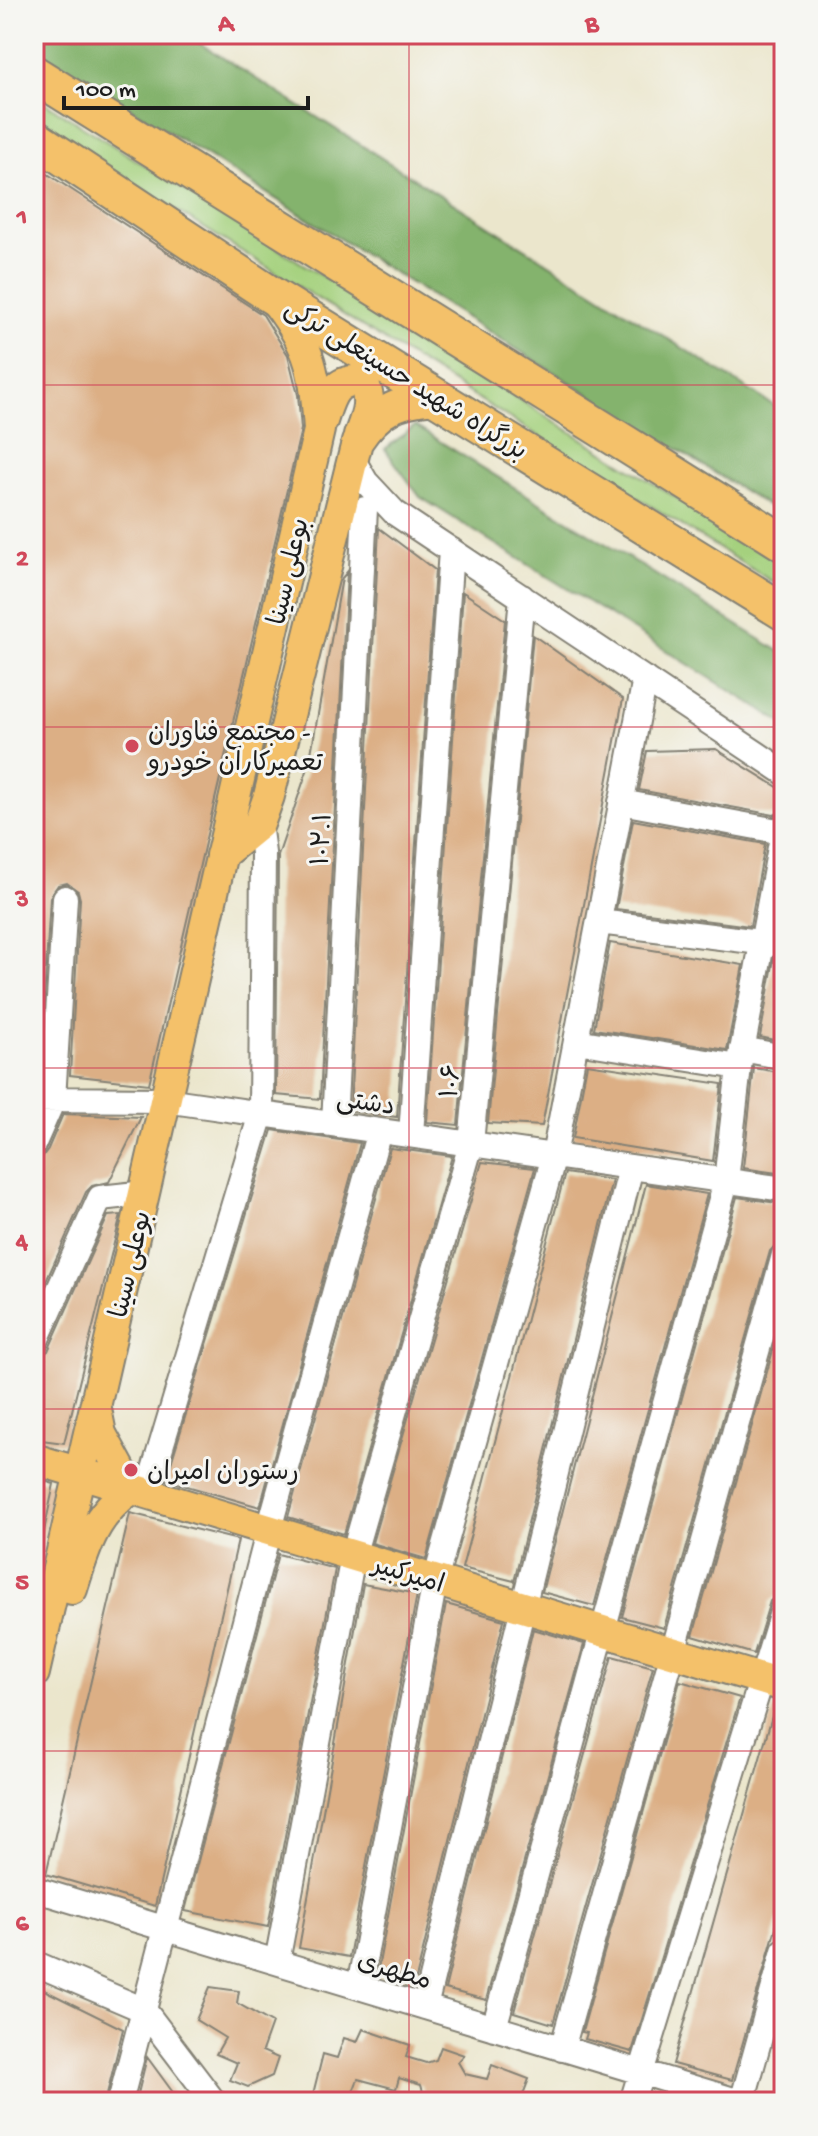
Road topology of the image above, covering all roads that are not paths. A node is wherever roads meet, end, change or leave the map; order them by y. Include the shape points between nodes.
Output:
1 (34, 74) edge
2 (34, 138) edge
3 (271, 295) junction
4 (440, 398) junction
5 (319, 430) junction
6 (355, 451) junction
7 (365, 509) junction
8 (395, 513) junction
9 (336, 524) junction
10 (784, 543) edge
11 (451, 550) junction
12 (522, 597) junction
13 (784, 612) edge
14 (645, 679) junction
15 (784, 772) edge
16 (621, 802) junction
17 (259, 824) junction
18 (783, 829) edge
19 (221, 855) junction
20 (65, 898) dead end
21 (599, 922) junction
22 (773, 943) edge
23 (576, 1041) junction
24 (784, 1057) edge
25 (741, 1058) junction
26 (43, 1100) edge
27 (165, 1100) junction
28 (261, 1114) junction
29 (334, 1124) junction
30 (379, 1131) junction
31 (411, 1135) junction
32 (34, 1143) edge
33 (471, 1144) junction
34 (554, 1156) junction
35 (631, 1167) junction
36 (726, 1181) junction
37 (784, 1189) edge
38 (146, 1193) junction
39 (784, 1255) edge
40 (34, 1345) edge
41 (96, 1407) junction
42 (34, 1460) edge
43 (80, 1474) junction
44 (139, 1491) junction
45 (68, 1527) junction
46 (269, 1529) junction
47 (353, 1556) junction
48 (435, 1581) junction
49 (784, 1606) edge
50 (524, 1607) junction
51 (602, 1631) junction
52 (43, 1634) junction
53 (675, 1653) junction
54 (34, 1673) edge
55 (774, 1683) edge
56 (34, 1889) edge
57 (164, 1928) junction
58 (784, 1951) edge
59 (277, 1962) junction
60 (34, 1963) edge
61 (359, 1987) junction
62 (425, 2007) junction
63 (144, 2010) junction
64 (494, 2028) junction
65 (562, 2049) junction
66 (640, 2072) junction
67 (120, 2102) edge
68 (214, 2102) edge
69 (632, 2102) edge
70 (741, 2102) edge

1 - 10 highway
2 - 3 highway, بزرگراه شهید حسینعلی ترکی
3 - 4 highway, بزرگراه شهید حسینعلی ترکی
3 - 5 main road, بوعلی سینا via 301,334 315,375
4 - 6 main road, بوعلی سینا via 406,400 385,411
4 - 13 highway, بزرگراه شهید حسینعلی ترکی
5 - 6 main road via 333,389 345,380 362,381 369,392 368,412
5 - 19 main road, بوعلی سینا
6 - 8 street via 366,482
6 - 9 main road, بوعلی سینا
7 - 8 street
7 - 9 street
7 - 29 street, ۱۰۲.۱
8 - 11 street
9 - 17 main road, بوعلی سینا
11 - 12 street
11 - 31 street
12 - 14 street
12 - 33 street, ۱۰۶
14 - 15 street
14 - 16 street
16 - 18 street
16 - 21 street
17 - 19 main road
17 - 28 street
18 - 22 street
19 - 27 main road, بوعلی سینا
20 - 26 street
21 - 22 street
21 - 23 street
22 - 25 street
23 - 25 street
23 - 34 street
24 - 25 street
25 - 36 street
26 - 27 street, دشتی
26 - 32 street
27 - 28 street, دشتی
27 - 38 main road, بوعلی سینا
28 - 29 street, دشتی
28 - 44 street
29 - 30 street, دشتی
30 - 31 street, دشتی
30 - 46 street
31 - 33 street, دشتی
33 - 34 street, دشتی
33 - 47 street, ۱۰۶
34 - 35 street, دشتی
34 - 48 street
35 - 36 street, دشتی
35 - 50 street
36 - 37 street, دشتی
36 - 51 street
38 - 40 street via 100,1198
38 - 41 main road, بوعلی سینا
39 - 53 street
41 - 43 main road, بوعلی سینا
41 - 44 main road via 101,1434
42 - 43 main road, امیرکبیر
42 - 45 main road via 51,1477
43 - 44 main road, امیرکبیر
43 - 45 main road, بوعلی سینا
44 - 46 main road, امیرکبیر
44 - 52 main road via 111,1503 96,1522 72,1589
45 - 52 main road, بوعلی سینا
46 - 47 main road, امیرکبیر
46 - 57 street
47 - 48 main road, امیرکبیر
47 - 59 street, ۱۰۶
48 - 50 main road, امیرکبیر
48 - 61 street
49 - 55 street
50 - 51 main road, امیرکبیر
50 - 62 street
51 - 53 main road, امیرکبیر
51 - 64 street
52 - 54 main road, بوعلی سینا
53 - 55 main road, امیرکبیر
53 - 65 street
55 - 66 street
56 - 57 street, مطهری
57 - 59 street, مطهری
57 - 63 street
58 - 70 street
59 - 61 street, مطهری
60 - 63 street
61 - 62 street, مطهری
62 - 64 street, مطهری
63 - 67 street
63 - 68 street
64 - 65 street, مطهری
65 - 66 street, مطهری
66 - 69 street
66 - 70 street, مطهری

